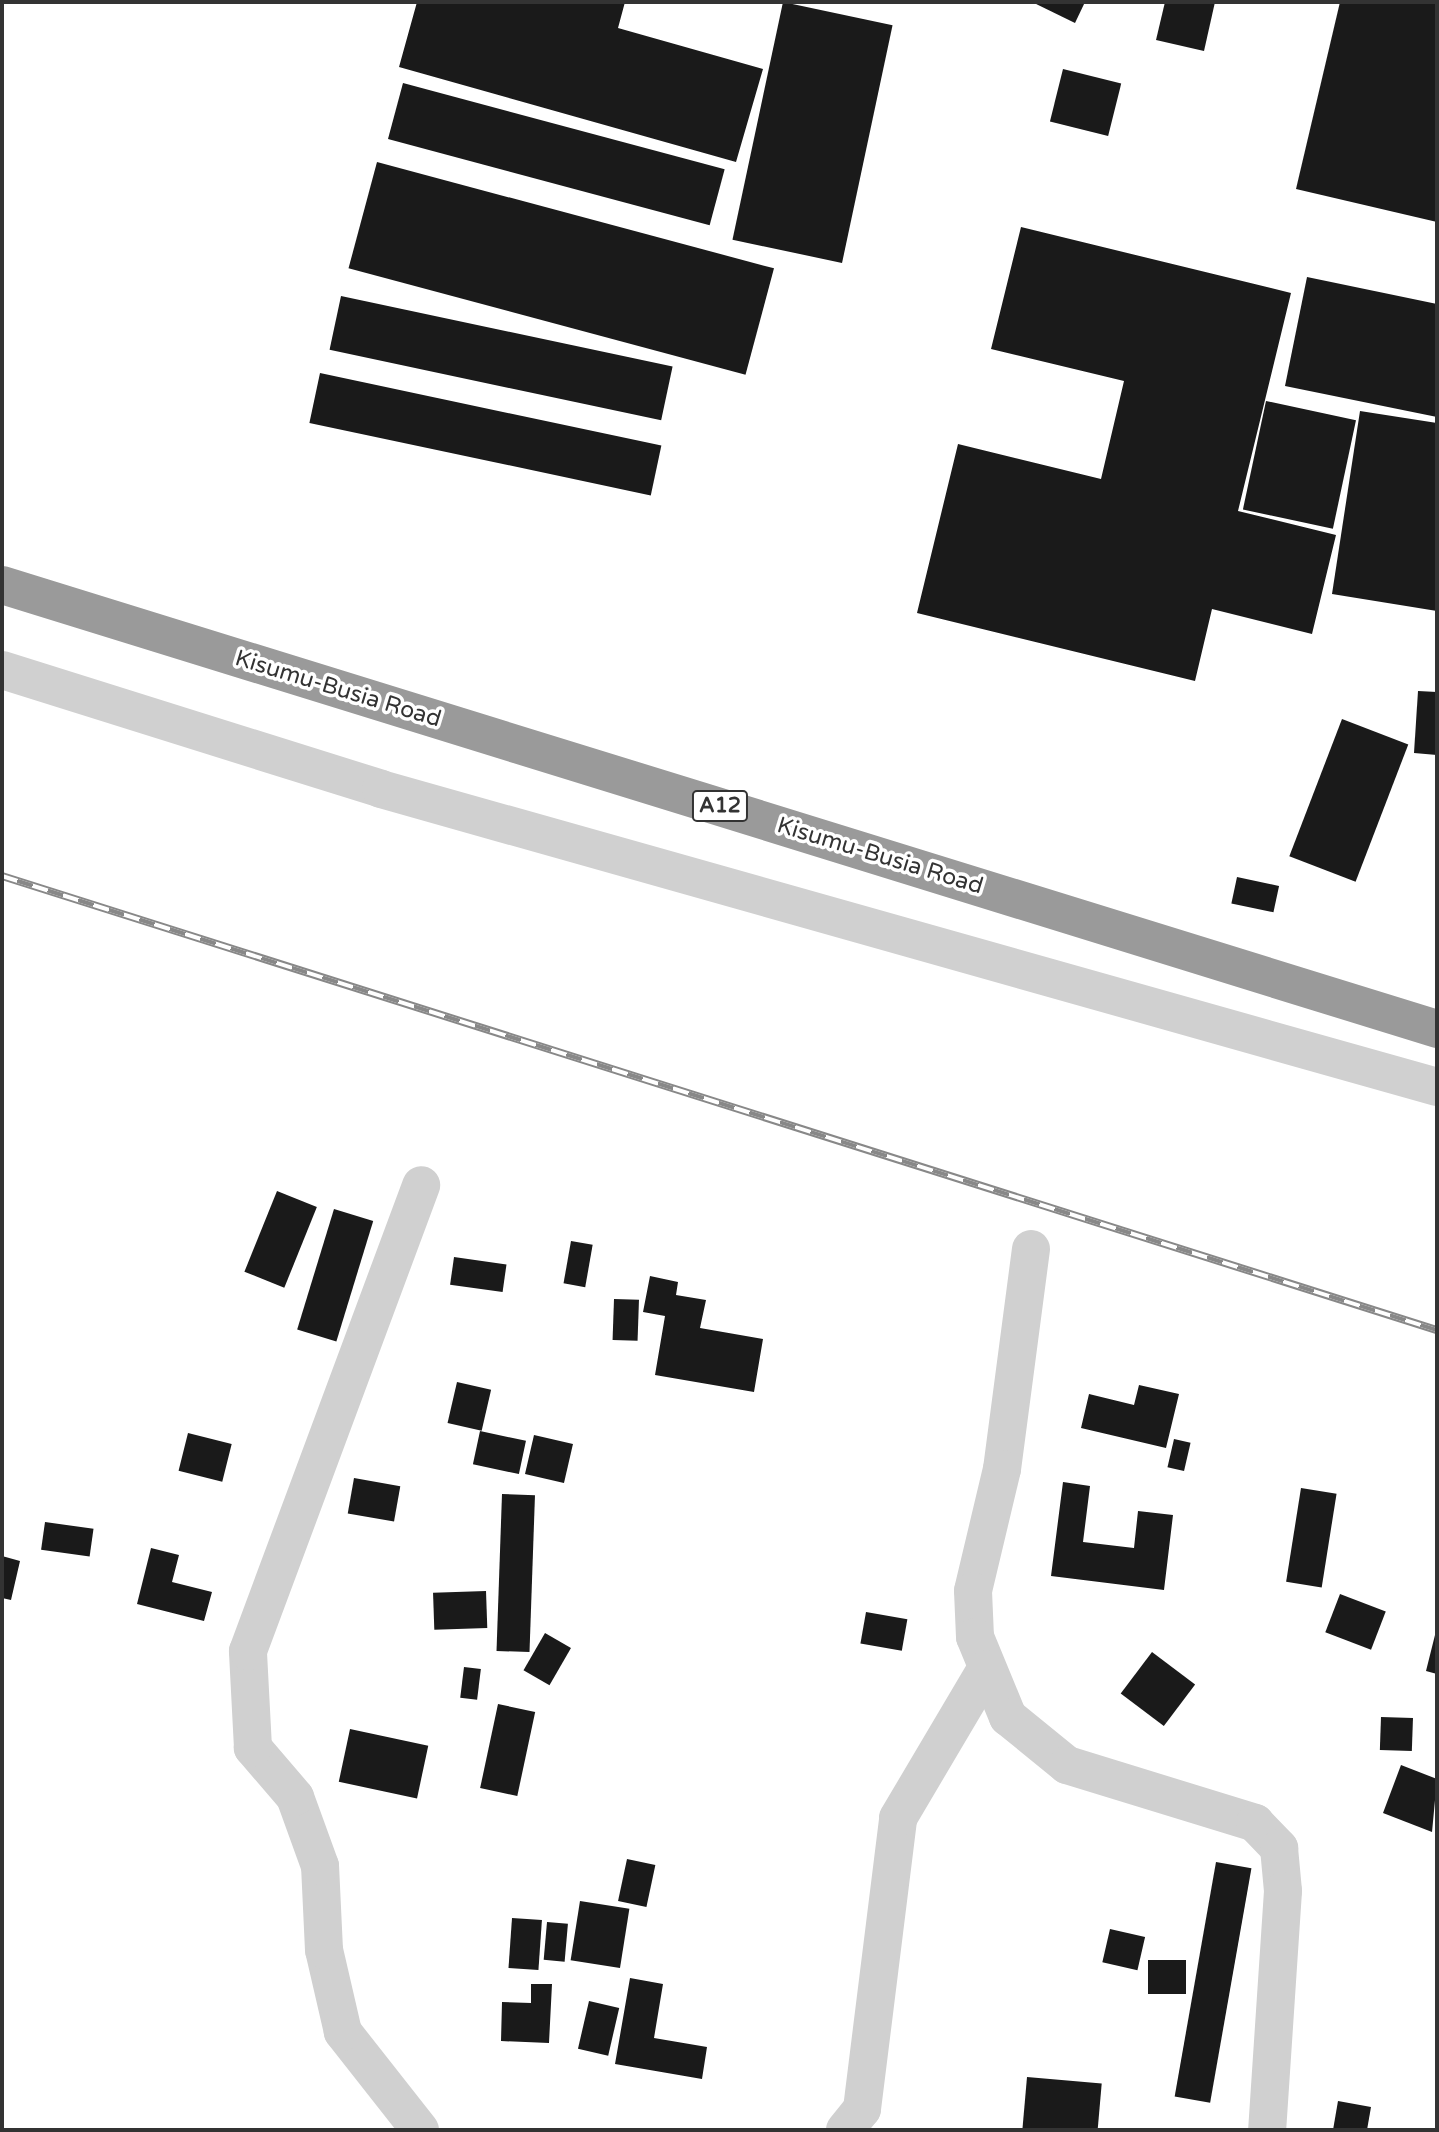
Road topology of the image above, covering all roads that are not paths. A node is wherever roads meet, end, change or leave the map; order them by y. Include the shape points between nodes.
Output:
1 (2, 585) edge
2 (2, 670) edge
3 (1437, 1029) edge
4 (1437, 1087) edge
5 (421, 1185) dead end
6 (1031, 1249) dead end
7 (986, 1669) junction
8 (421, 2130) edge
9 (845, 2130) edge
10 (1267, 2130) edge

1 - 3 highway, Kisumu-Busia Road / A12
2 - 4 street via 381,789
5 - 8 street via 248,1651 253,1748 295,1797 320,1866 324,1950 343,2032
6 - 7 street via 1002,1469 973,1591 975,1637
7 - 9 street via 898,1818 862,2109
7 - 10 street via 1008,1717 1067,1765 1255,1823 1279,1848 1283,1891

